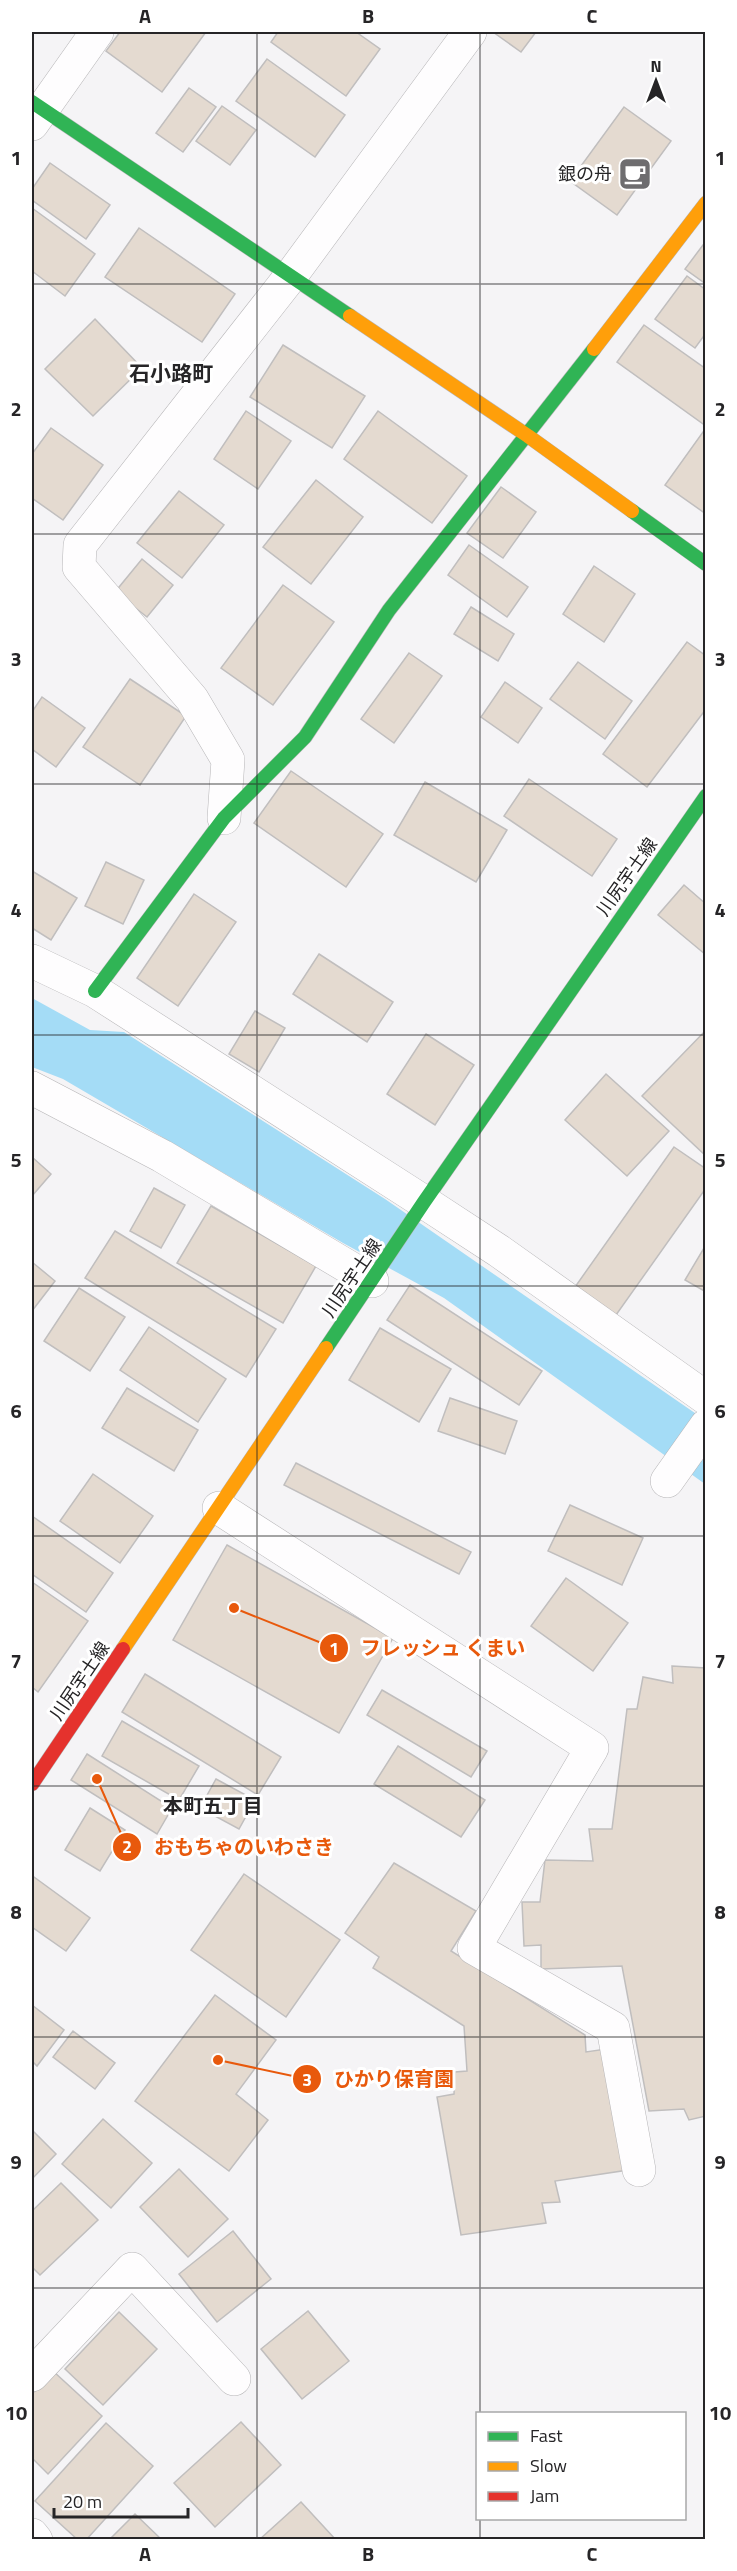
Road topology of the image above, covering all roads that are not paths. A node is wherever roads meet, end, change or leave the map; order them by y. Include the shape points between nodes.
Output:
1 (97, 32) edge
2 (470, 32) edge
3 (35, 112) edge
4 (705, 203) edge
5 (290, 277) junction
6 (528, 436) junction
7 (705, 564) edge
8 (705, 796) edge
9 (224, 818) junction
10 (32, 962) edge
11 (95, 991) junction
12 (32, 1088) edge
13 (421, 1207) junction
14 (376, 1275) junction
15 (705, 1398) edge
16 (705, 1426) edge
17 (667, 1481) dead end
18 (219, 1508) junction
19 (32, 1784) edge
20 (639, 2170) dead end
21 (32, 2375) edge
22 (234, 2379) dead end
23 (32, 2535) edge
24 (36, 2540) edge

1 - 3 street
2 - 5 street
3 - 5 street
4 - 6 street
5 - 6 street
5 - 9 street via 80,545 79,567 192,699 228,760
6 - 7 street
6 - 9 street via 389,610 304,736
8 - 13 street, 川尻宇土線
9 - 11 street
10 - 11 street
11 - 13 street
12 - 14 street
13 - 14 street, 川尻宇土線
13 - 15 street via 499,1251
14 - 18 street, 川尻宇土線
16 - 17 street
18 - 19 street, 川尻宇土線
18 - 20 street via 591,1749 474,1948 614,2028
21 - 22 street via 132,2269
23 - 24 street

